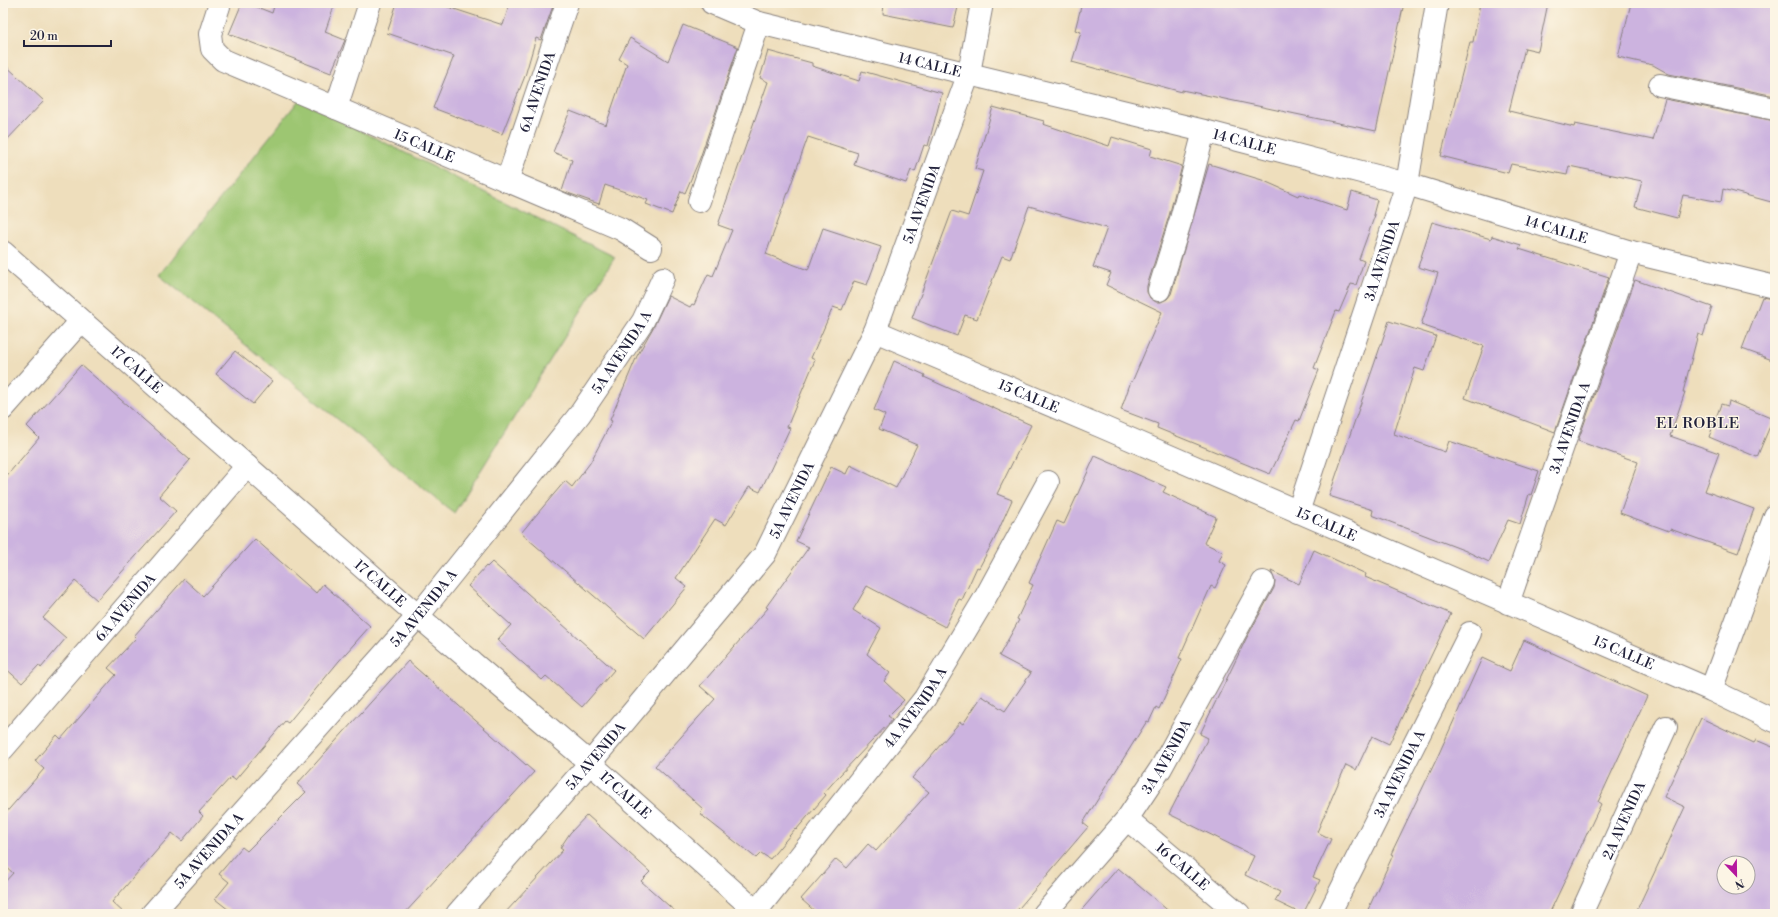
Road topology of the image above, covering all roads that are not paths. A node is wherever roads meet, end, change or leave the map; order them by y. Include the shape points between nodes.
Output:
1 (220, 3) edge
2 (370, 3) edge
3 (567, 3) edge
4 (712, 3) edge
5 (982, 3) edge
6 (1436, 3) edge
7 (759, 23) junction
8 (969, 73) junction
9 (1660, 85) dead end
10 (336, 108) junction
11 (1775, 110) edge
12 (1204, 131) junction
13 (507, 181) junction
14 (1407, 184) junction
15 (699, 201) dead end
16 (651, 248) dead end
17 (3, 252) edge
18 (1631, 252) junction
19 (663, 278) dead end
20 (1775, 287) edge
21 (1159, 290) dead end
22 (81, 321) junction
23 (875, 331) junction
24 (3, 408) edge
25 (247, 466) junction
26 (1048, 482) dead end
27 (1298, 512) junction
28 (1775, 516) edge
29 (1263, 582) dead end
30 (1508, 603) junction
31 (418, 616) junction
32 (1470, 633) dead end
33 (1711, 690) junction
34 (1775, 721) edge
35 (1666, 727) dead end
36 (3, 749) edge
37 (590, 763) junction
38 (1127, 819) junction
39 (757, 913) edge
40 (152, 914) edge
41 (457, 914) edge
42 (1044, 914) edge
43 (1239, 914) edge
44 (1329, 914) edge
45 (1581, 914) edge

1 - 10 street, 15 CALLE via 210,34 212,49 223,60
2 - 10 street
3 - 13 street, 6A AVENIDA
4 - 7 street, 14 CALLE
5 - 8 street, 5A AVENIDA
6 - 14 street, 3A AVENIDA
7 - 8 street, 14 CALLE
7 - 15 street
8 - 12 street, 14 CALLE
8 - 23 street, 5A AVENIDA
9 - 11 street
10 - 13 street, 15 CALLE
12 - 14 street, 14 CALLE
12 - 21 street
13 - 16 street, 15 CALLE via 621,229
14 - 18 street, 14 CALLE
14 - 27 street, 3A AVENIDA
17 - 22 street, 17 CALLE
18 - 20 street, 14 CALLE
18 - 30 street, 3A AVENIDA A
19 - 31 street, 5A AVENIDA A via 643,321 580,414
22 - 24 street
22 - 25 street, 17 CALLE
23 - 27 street, 15 CALLE
23 - 37 street, 5A AVENIDA via 765,554
25 - 31 street, 17 CALLE
25 - 36 street, 6A AVENIDA
26 - 39 street, 4A AVENIDA A via 985,598 925,698
27 - 30 street, 15 CALLE
28 - 33 street
29 - 38 street, 3A AVENIDA via 1161,768
30 - 33 street, 15 CALLE
31 - 37 street, 17 CALLE
31 - 40 street, 5A AVENIDA A
32 - 44 street, 3A AVENIDA A
33 - 34 street, 15 CALLE
35 - 45 street, 2A AVENIDA
37 - 39 street, 17 CALLE
37 - 41 street, 5A AVENIDA
38 - 42 street, 3A AVENIDA
38 - 43 street, 16 CALLE

